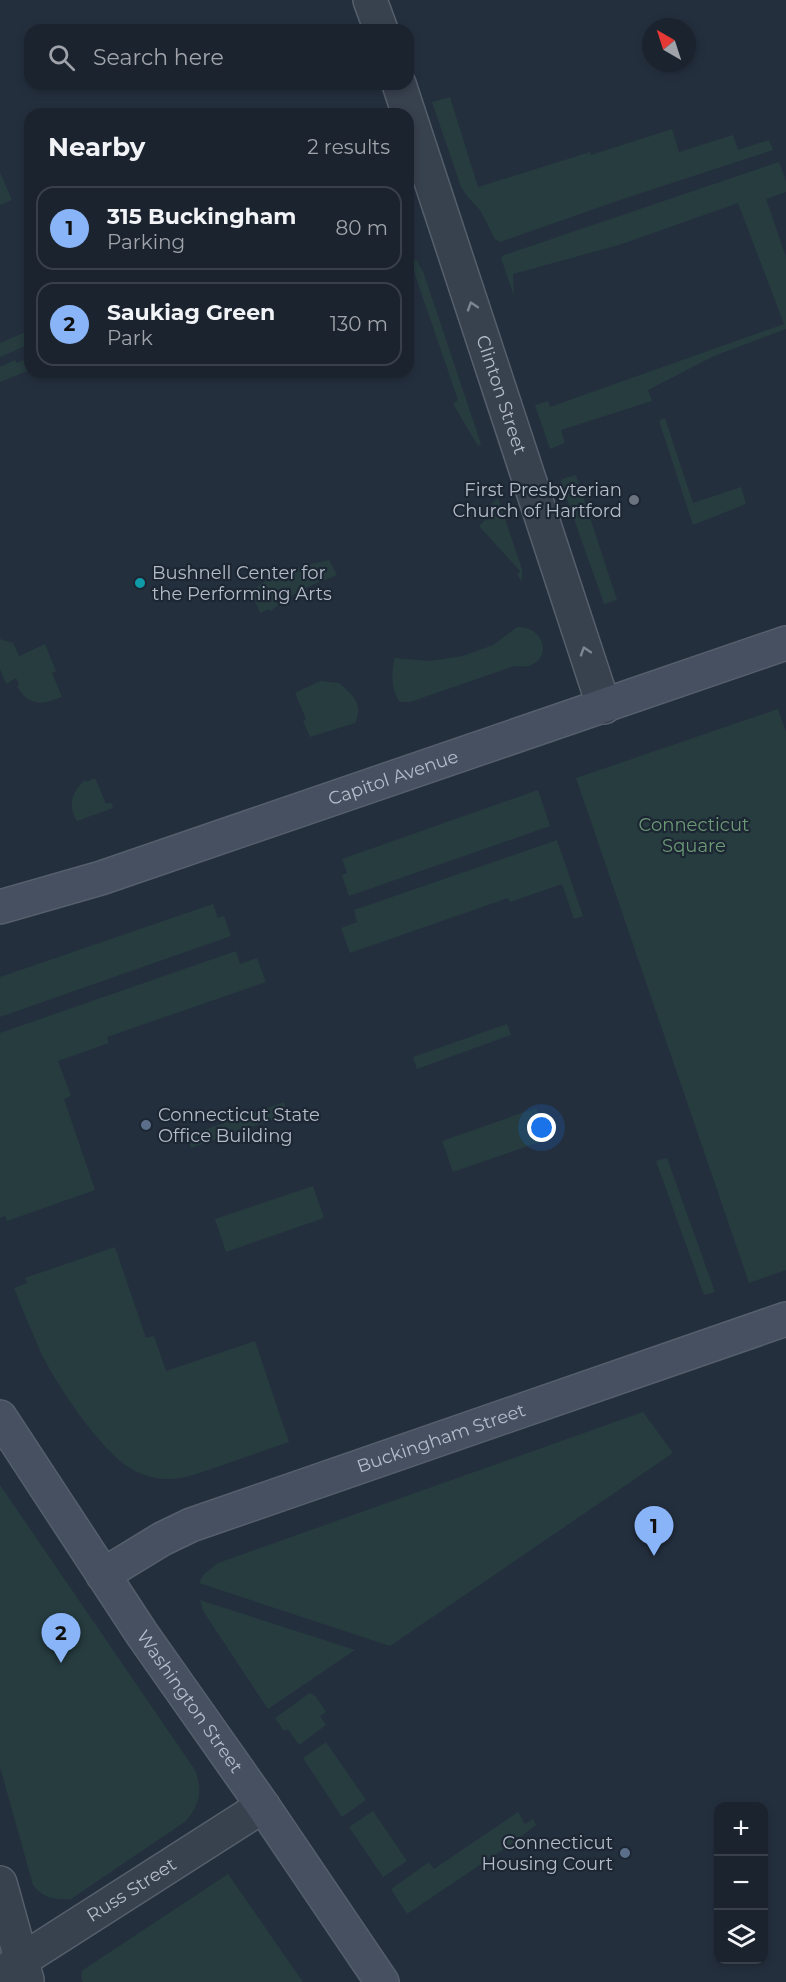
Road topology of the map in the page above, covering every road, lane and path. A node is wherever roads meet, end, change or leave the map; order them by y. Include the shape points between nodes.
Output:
1 (370, 0) edge
2 (379, 24) edge
3 (401, 90) edge
4 (407, 108) edge
5 (414, 130) edge
6 (786, 643) edge
7 (604, 706) junction
8 (0, 907) edge
9 (786, 1319) edge
10 (0, 1418) edge
11 (103, 1575) junction
12 (263, 1806) junction
13 (0, 1883) edge
14 (17, 1972) edge
15 (382, 1982) edge

1 - 2 street
4 -> 3 street, Clinton Street
7 -> 5 street, Clinton Street
6 - 7 main road, Capitol Avenue
7 - 8 main road, Capitol Avenue via 101,878
9 - 11 main road, Buckingham Street via 191,1525
10 - 11 main road, Washington Street
11 - 12 main road, Washington Street
12 - 14 street, Russ Street
12 - 15 main road, Washington Street
13 - 14 street

